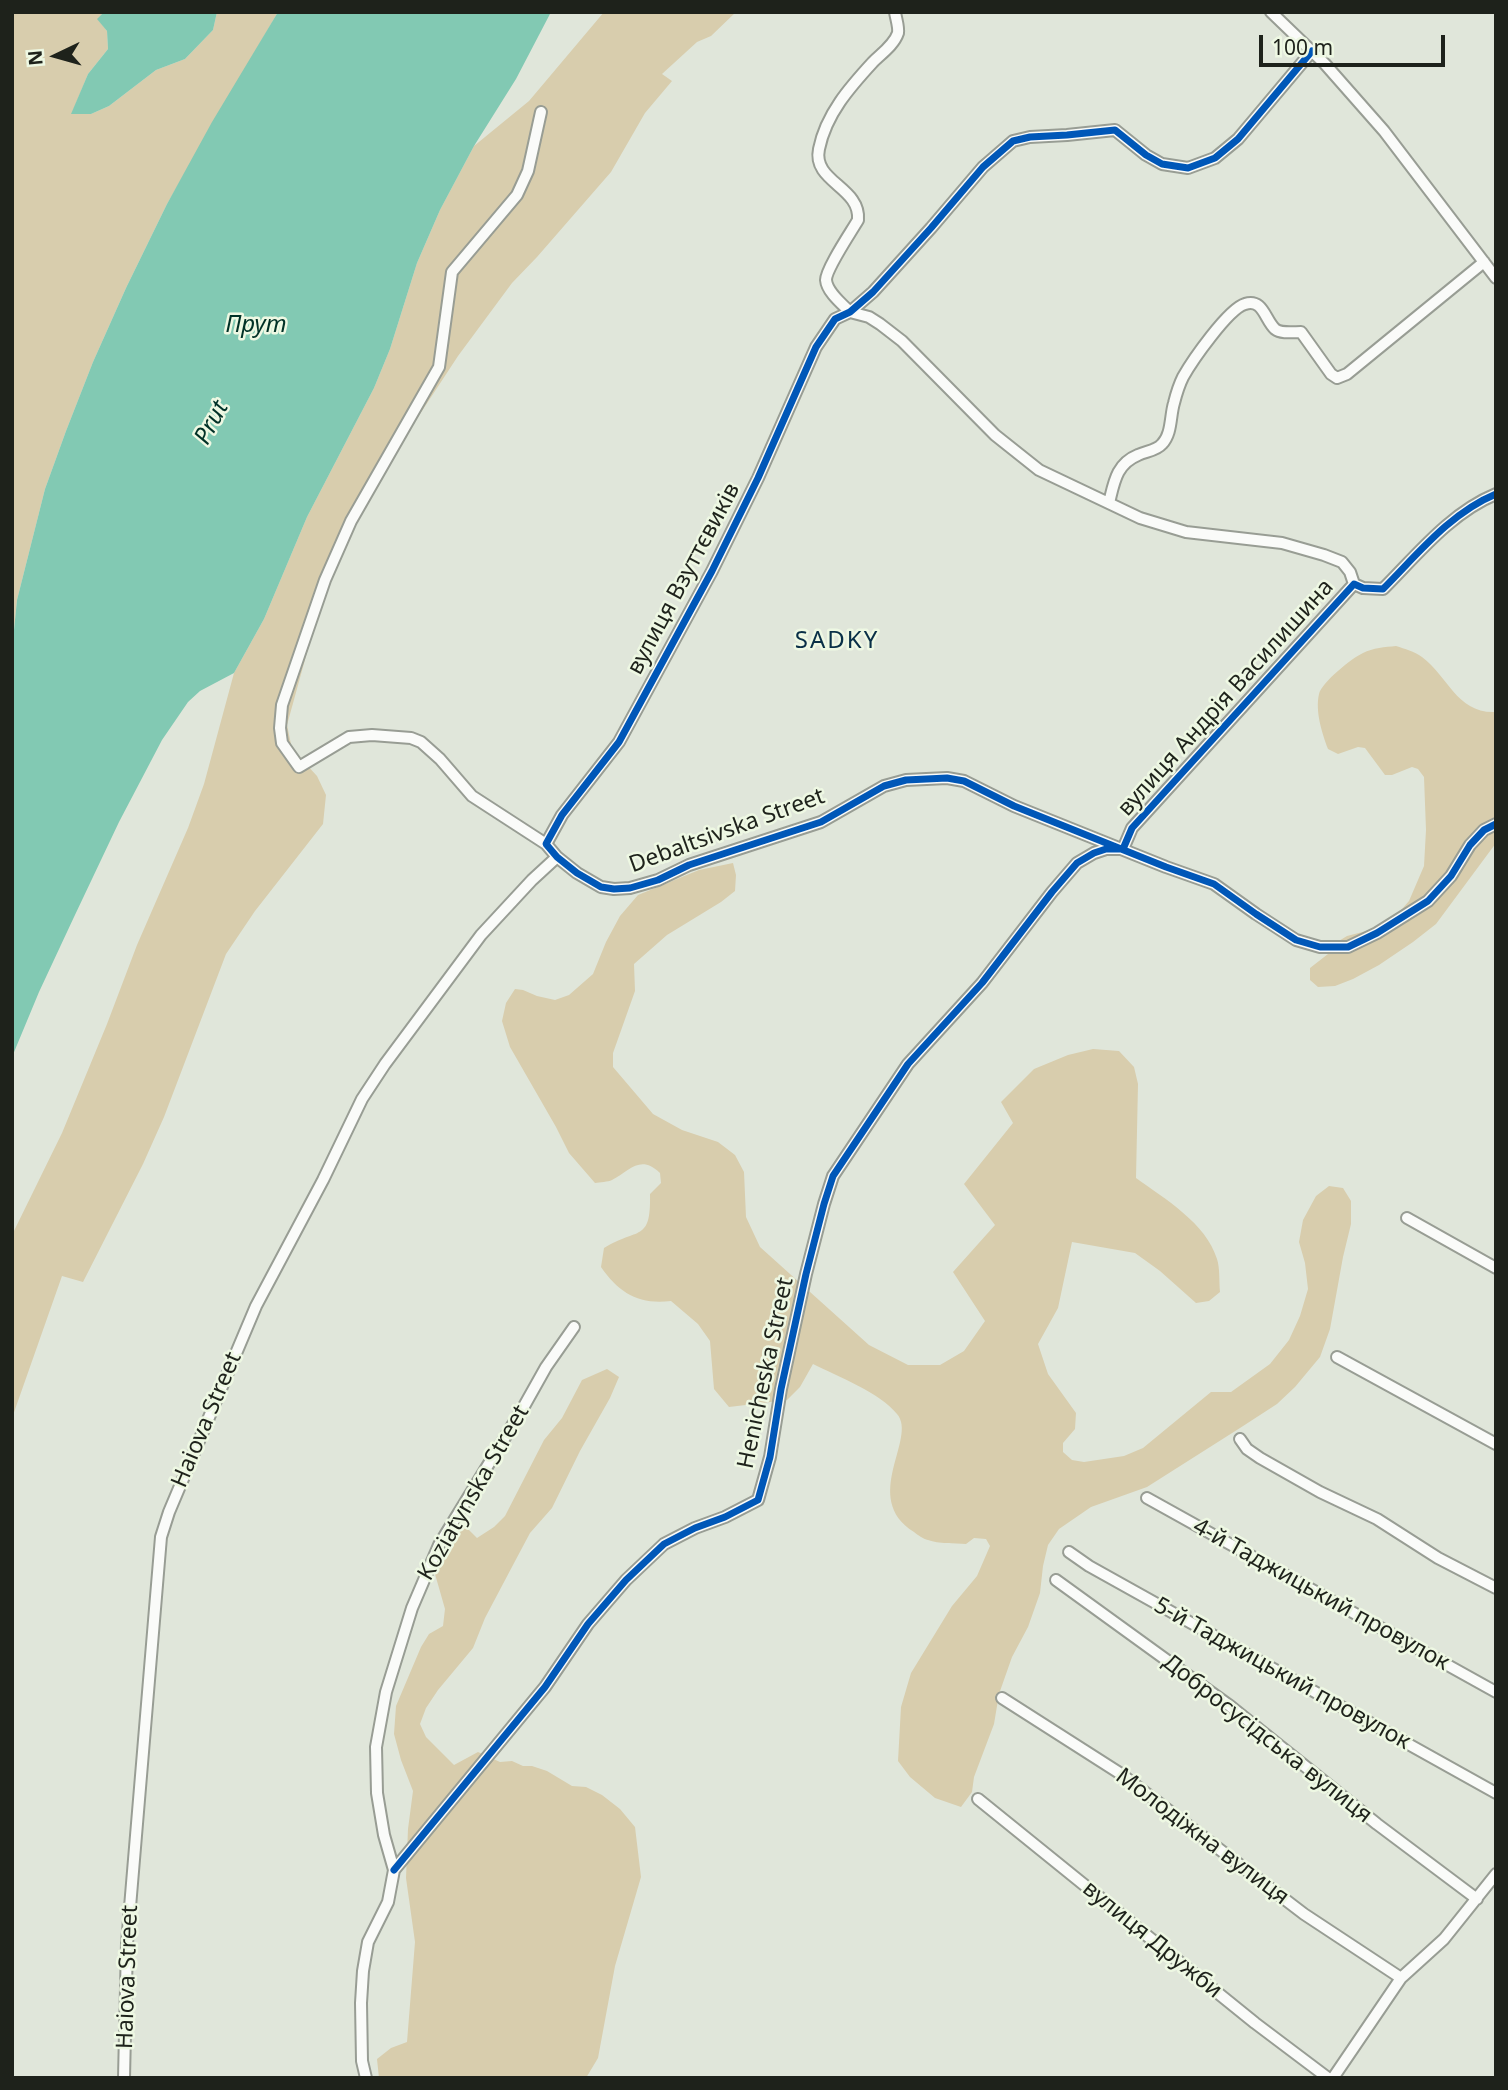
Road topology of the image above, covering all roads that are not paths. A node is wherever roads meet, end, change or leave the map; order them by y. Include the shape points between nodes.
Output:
1 (895, 12) edge
2 (1271, 12) edge
3 (1312, 51) junction
4 (541, 112) dead end
5 (1484, 262) junction
6 (1496, 278) edge
7 (850, 312) junction
8 (1496, 494) edge
9 (1109, 503) junction
10 (1354, 584) junction
11 (1496, 824) edge
12 (546, 844) junction
13 (1123, 849) junction
14 (557, 857) junction
15 (1407, 1218) dead end
16 (1496, 1268) edge
17 (574, 1327) dead end
18 (1337, 1357) dead end
19 (1240, 1439) dead end
20 (1496, 1444) edge
21 (1147, 1498) dead end
22 (1069, 1552) dead end
23 (1056, 1580) dead end
24 (1496, 1588) edge
25 (1496, 1692) edge
26 (1002, 1698) dead end
27 (1496, 1793) edge
28 (978, 1799) dead end
29 (394, 1870) junction
30 (1496, 1874) edge
31 (1476, 1899) junction
32 (1401, 1978) junction
33 (124, 2078) edge
34 (366, 2078) edge
35 (1331, 2078) edge

1 - 7 street via 899,30 895,40 837,105 818,152 825,174 855,201 859,211 826,281
2 - 3 street
3 - 5 street via 1384,131
3 - 7 street, вулиця Взуттєвиків via 1238,139 1214,158 1188,168 1162,164 1115,130 1030,136 1013,142 983,167
4 - 12 street via 528,171 517,195 452,272 439,367 330,568 282,705 280,728 282,743 299,767 349,737 372,735 421,742 472,796
5 - 6 street
5 - 9 street via 1337,378 1301,332 1274,329 1254,303 1234,309 1183,377 1162,445 1126,462 1116,473
7 - 9 street via 869,317 902,341 995,435 1039,470
7 - 12 street, вулиця Взуттєвиків via 835,319 816,347 747,501 619,742 562,815
8 - 10 street, вулиця Андрія Василишина via 1448,523 1383,589
9 - 10 street via 1186,533 1282,543 1324,555 1342,562
10 - 13 street, вулиця Андрія Василишина via 1132,828
11 - 13 street, Debaltsivska Street via 1470,845 1428,901 1348,947 1320,947 1297,940 1214,884
12 - 14 street
13 - 14 street, Debaltsivska Street via 964,781 947,778 884,786 821,822 630,888 601,887
13 - 29 street, Henicheska Street via 1106,849 1077,863 982,983 908,1064 833,1176 806,1274 758,1500 664,1544 626,1580 588,1624 545,1687
14 - 33 street, Haiova Street via 481,934 362,1099 256,1306 169,1512 161,1537 127,1943
15 - 16 street
17 - 29 street, Koziatynska Street via 439,1545 412,1608 386,1692 376,1747 377,1793
18 - 20 street
19 - 24 street via 1260,1458
21 - 25 street, 4-й Таджицький провулок
22 - 27 street, 5-й Таджицький провулок
23 - 31 street, Добросусідська вулиця via 1230,1706
26 - 32 street, Молодіжна вулиця via 1121,1774 1304,1913
28 - 35 street, вулиця Дружби via 1255,2023
29 - 34 street, Koziatynska Street via 388,1902 368,1942 363,1971
30 - 31 street
31 - 32 street via 1444,1939
32 - 35 street

